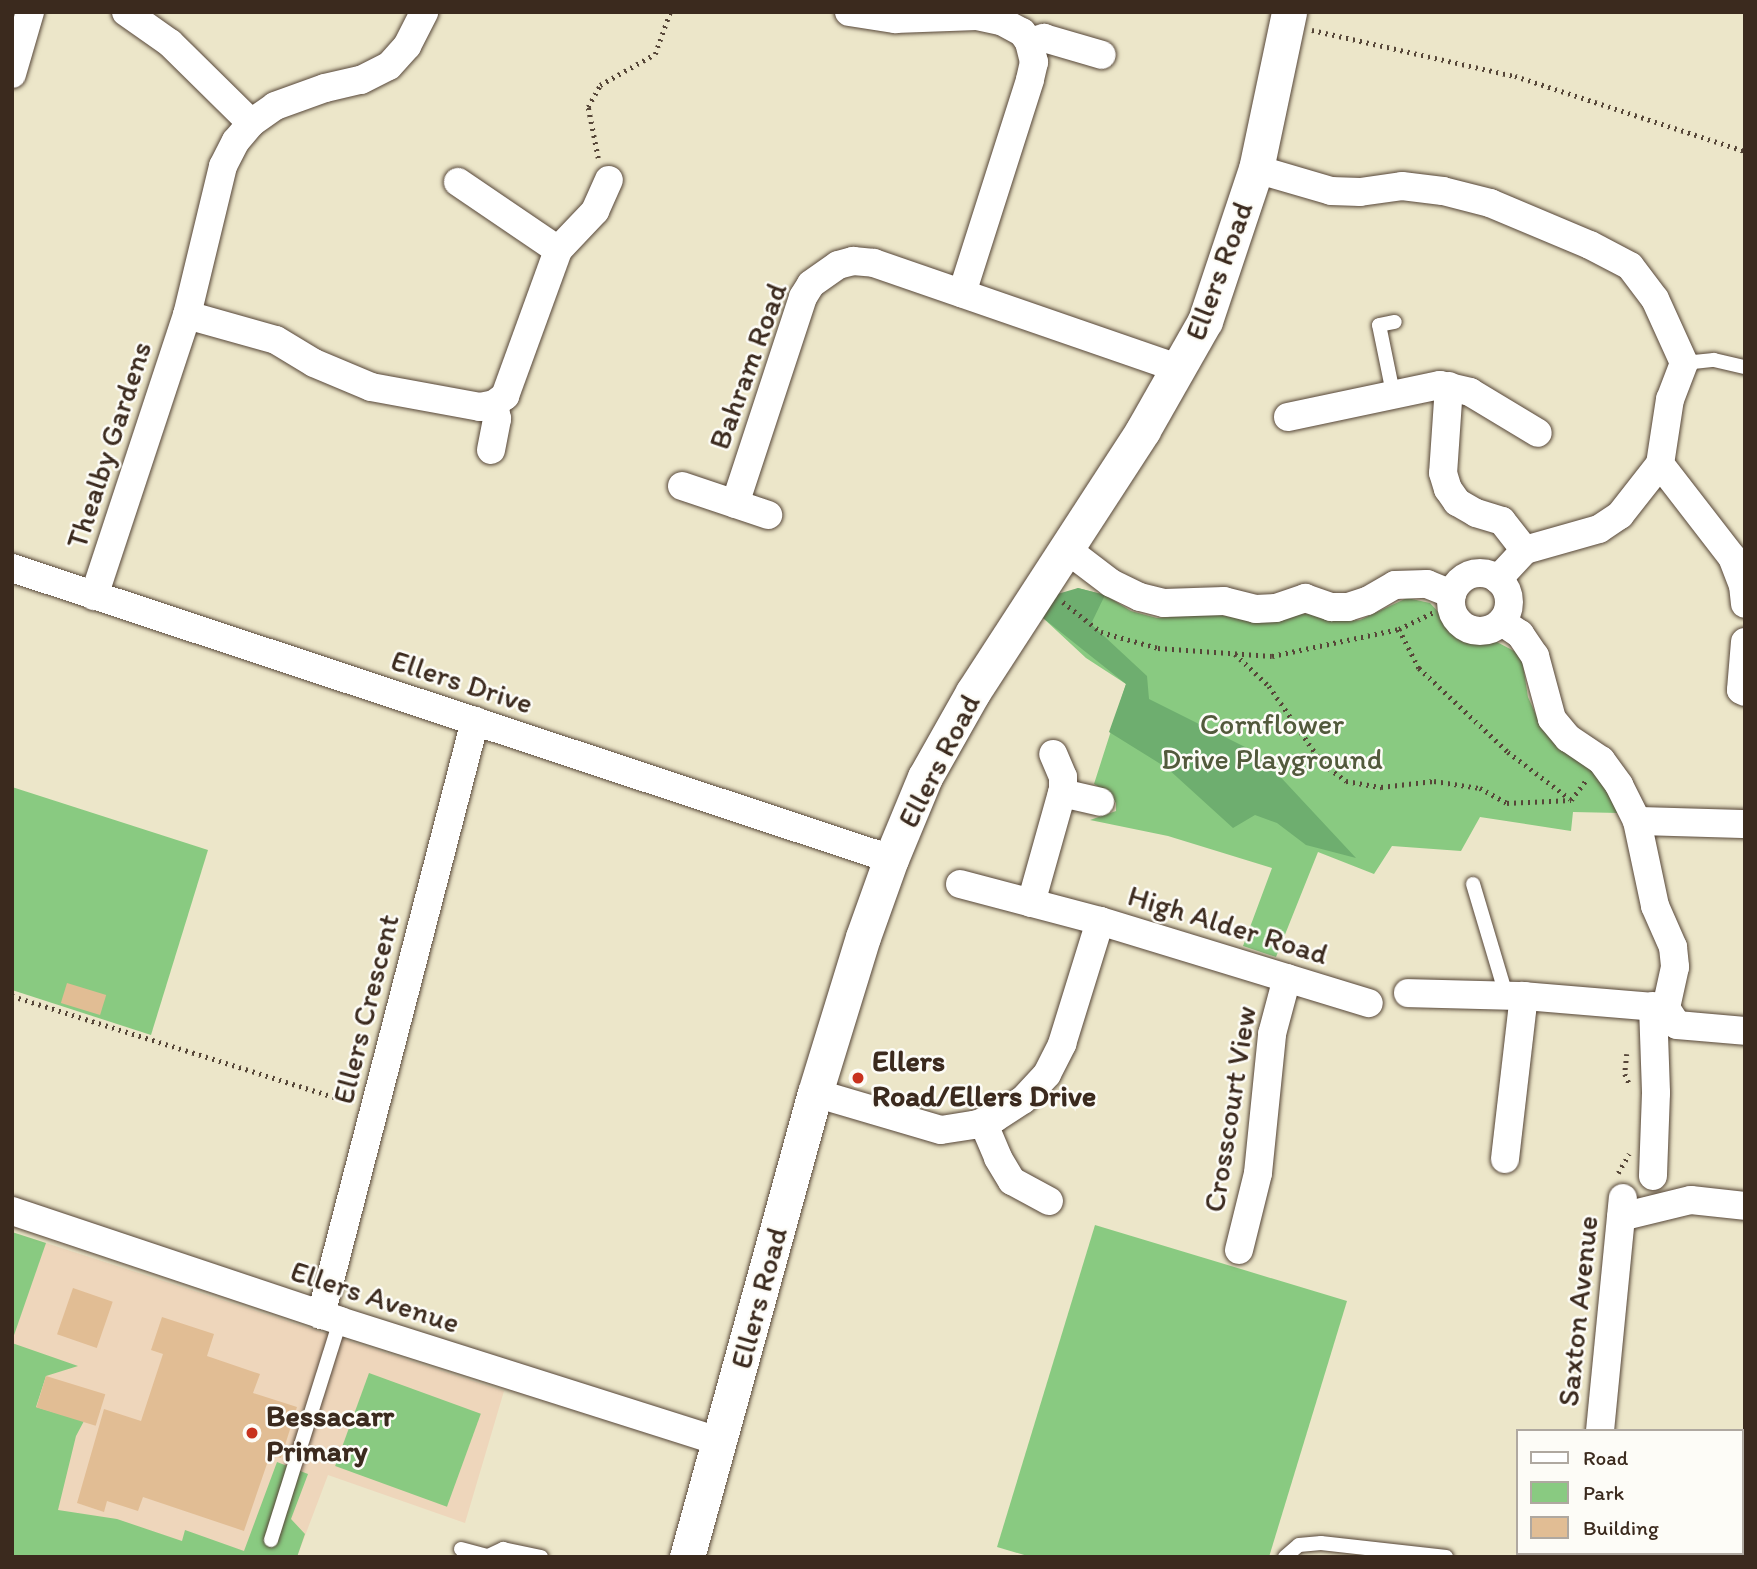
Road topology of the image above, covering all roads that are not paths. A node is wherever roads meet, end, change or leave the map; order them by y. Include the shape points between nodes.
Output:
1 (30, 12) edge
2 (125, 12) edge
3 (424, 12) edge
4 (849, 12) edge
5 (896, 16) edge
6 (1288, 18) edge
7 (1030, 42) junction
8 (1102, 55) dead end
9 (12, 74) edge
10 (251, 123) junction
11 (1256, 169) junction
12 (609, 180) road end
13 (458, 182) dead end
14 (558, 250) junction
15 (962, 293) junction
16 (187, 315) junction
17 (1395, 322) dead end
18 (1684, 363) junction
19 (1745, 367) edge
20 (1180, 369) junction
21 (1449, 386) junction
22 (1393, 393) junction
23 (494, 404) junction
24 (1288, 417) dead end
25 (1538, 433) dead end
26 (491, 450) dead end
27 (1660, 464) junction
28 (682, 486) dead end
29 (735, 504) junction
30 (768, 515) dead end
31 (1065, 548) junction
32 (1525, 550) junction
33 (12, 568) edge
34 (1498, 579) junction
35 (1744, 591) edge
36 (94, 596) junction
37 (1451, 599) junction
38 (1502, 622) junction
39 (1745, 642) edge
40 (1745, 692) edge
41 (475, 721) junction
42 (1053, 754) dead end
43 (1062, 793) junction
44 (1100, 802) dead end
45 (1637, 821) junction
46 (1745, 824) edge
47 (891, 859) junction
48 (960, 884) dead end
49 (1473, 884) dead end
50 (1031, 903) junction
51 (1100, 921) junction
52 (1287, 978) junction
53 (1408, 993) dead end
54 (1515, 996) junction
55 (1369, 1003) dead end
56 (1659, 1007) junction
57 (1745, 1031) edge
58 (815, 1093) junction
59 (983, 1122) junction
60 (1505, 1159) dead end
61 (1653, 1175) dead end
62 (1049, 1201) dead end
63 (1745, 1206) edge
64 (12, 1211) edge
65 (1239, 1250) dead end
66 (331, 1318) junction
67 (1600, 1429) edge
68 (719, 1441) junction
69 (271, 1540) dead end
70 (461, 1549) dead end
71 (541, 1557) edge
72 (687, 1557) edge
73 (1285, 1557) edge
74 (1446, 1557) edge

1 - 9 street
2 - 10 street via 170,43
3 - 10 street, Thealby Gardens via 407,46 389,66 361,80 275,106
4 - 5 street
5 - 7 street via 976,16 1001,21
6 - 11 street, Ellers Road
7 - 8 street via 1044,38
7 - 15 street via 1034,62 1030,80
10 - 16 street, Thealby Gardens via 223,166
11 - 18 street via 1331,191 1402,186 1443,191 1490,203 1590,245 1630,266 1655,299
11 - 20 street, Ellers Road via 1205,321
12 - 14 street via 595,211
13 - 14 street
14 - 23 street via 505,396
15 - 20 street, Bahram Road
15 - 29 street, Bahram Road via 874,263 853,261 824,272 811,284
16 - 23 street, Thealby Gardens via 276,340 332,372 371,387 480,407
16 - 36 street, Thealby Gardens
17 - 22 lane via 1379,325
18 - 19 lane via 1714,360
18 - 27 street via 1670,400
20 - 31 street, Ellers Road
21 - 22 street
21 - 25 street via 1470,392
21 - 32 street via 1443,473 1448,489 1457,502 1502,522
22 - 24 street
23 - 26 street via 498,419
27 - 32 street via 1620,515 1600,529
27 - 35 street via 1732,557
28 - 29 street
29 - 30 street
31 - 37 street via 1111,583 1164,603 1224,601 1256,609 1305,598 1348,607 1395,585 1427,584
31 - 47 street, Ellers Road via 925,777
32 - 34 street
33 - 36 street, Ellers Drive
34 - 37 street via 1470,574 1455,586
34 - 38 street via 1508,594
36 - 41 street, Ellers Drive
37 - 38 street via 1453,614 1466,628 1485,631
38 - 45 street via 1520,634 1535,656 1552,719 1568,738 1601,760
39 - 40 street via 1741,690
41 - 47 street, Ellers Drive
41 - 66 street, Ellers Crescent via 374,1109
42 - 43 street via 1063,777
43 - 44 street
43 - 50 street
45 - 46 street
45 - 56 street via 1655,906 1673,947 1675,967
47 - 58 street, Ellers Road
48 - 50 street
49 - 54 lane
50 - 51 street
51 - 52 street, High Alder Road
51 - 59 street, High Alder Road via 1062,1044 1046,1074 1023,1100
52 - 55 street, High Alder Road
52 - 65 street, Crosscourt View via 1272,1034 1258,1173
53 - 54 street
54 - 56 street
54 - 60 street
56 - 57 street via 1677,1025
56 - 61 street
58 - 59 street, High Alder Road via 942,1129
58 - 68 street, Ellers Road
59 - 62 street via 1012,1181
63 - 67 street, Saxton Avenue via 1691,1200 1622,1208
64 - 66 street, Ellers Avenue
66 - 68 street, Ellers Avenue
66 - 69 lane
68 - 72 street, Ellers Road
70 - 71 lane via 488,1556 503,1549
73 - 74 lane via 1299,1545 1321,1543

